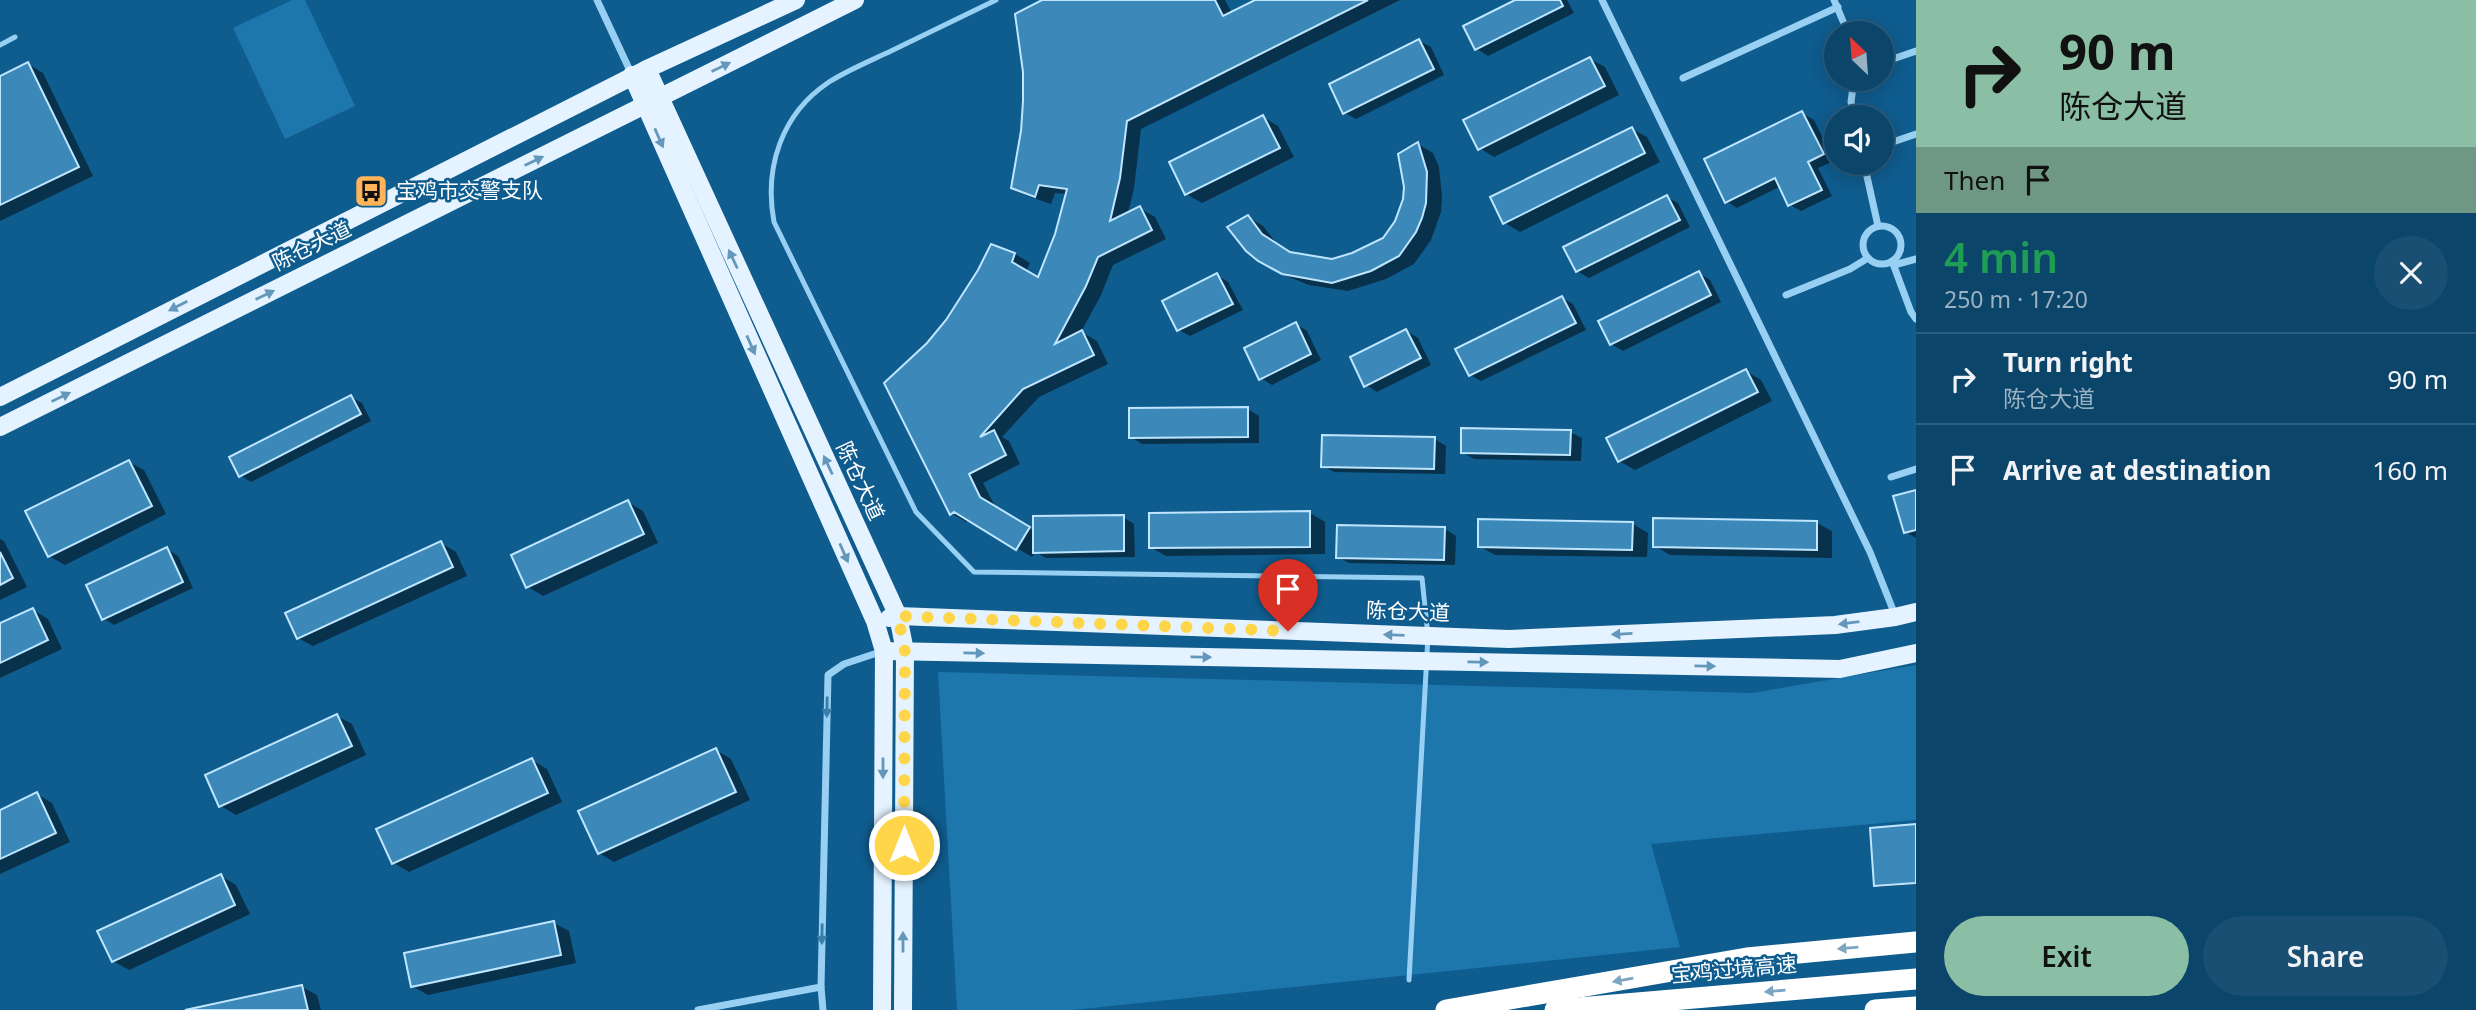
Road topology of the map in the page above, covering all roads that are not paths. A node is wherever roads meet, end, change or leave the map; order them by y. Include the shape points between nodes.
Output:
1 (597, 0) edge
2 (796, 0) edge
3 (855, 0) edge
4 (1602, 0) edge
5 (993, 1) edge
6 (1836, 3) edge
7 (1843, 21) edge
8 (15, 37) dead end
9 (0, 45) edge
10 (1916, 51) edge
11 (1894, 59) edge
12 (639, 72) junction
13 (1684, 78) dead end
14 (652, 102) junction
15 (1916, 134) edge
16 (1894, 142) edge
17 (1867, 175) edge
18 (1878, 226) junction
19 (1868, 258) junction
20 (1916, 258) edge
21 (1893, 263) junction
22 (1786, 295) dead end
23 (1916, 319) edge
24 (0, 397) edge
25 (0, 427) edge
26 (1916, 469) edge
27 (1891, 477) dead end
28 (1916, 612) edge
29 (898, 616) junction
30 (1895, 617) junction
31 (874, 621) junction
32 (1428, 636) junction
33 (884, 651) junction
34 (905, 652) junction
35 (1916, 653) edge
36 (1426, 661) junction
37 (1916, 942) edge
38 (1916, 979) edge
39 (1409, 980) dead end
40 (821, 987) junction
41 (1916, 1007) edge
42 (698, 1010) edge
43 (823, 1010) edge
44 (881, 1010) edge
45 (903, 1010) edge
46 (1446, 1010) edge
47 (1555, 1010) edge
48 (1875, 1010) edge

1 - 12 street
2 - 12 main road, 陈仓大道
14 -> 3 main road, 陈仓大道
4 - 30 street via 1870,552
5 - 32 lane via 846,73 815,93 791,120 772,170 774,222 916,512 974,572 1422,578
6 - 7 street
6 - 13 street
8 - 9 lane
10 - 11 street
12 - 14 main road, 陈仓大道
12 -> 24 main road, 陈仓大道
25 -> 14 main road, 陈仓大道
29 -> 14 main road, 陈仓大道
14 -> 31 main road, 陈仓大道
15 - 16 street
17 - 18 street
18 - 19 street via 1864,239
18 - 21 street via 1891,228 1900,237
19 - 21 street via 1880,264
19 - 22 street
20 - 21 street
21 - 23 street
26 - 27 street
28 - 30 main road, 陈仓大道
29 - 31 main road, 陈仓大道
32 -> 29 main road, 陈仓大道
29 - 34 main road
30 -> 32 main road, 陈仓大道 via 1835,625 1536,638
31 - 33 main road, 陈仓大道
32 - 36 lane
33 - 34 main road
33 -> 40 street via 844,664 828,676
33 -> 44 main road, 陈仓大道
34 -> 36 main road
45 -> 34 main road
36 -> 35 main road via 1840,669
36 - 39 lane
37 -> 46 highway via 1747,958
38 -> 47 highway, 宝鸡过境高速
40 - 42 street
40 - 43 street
41 - 48 highway

